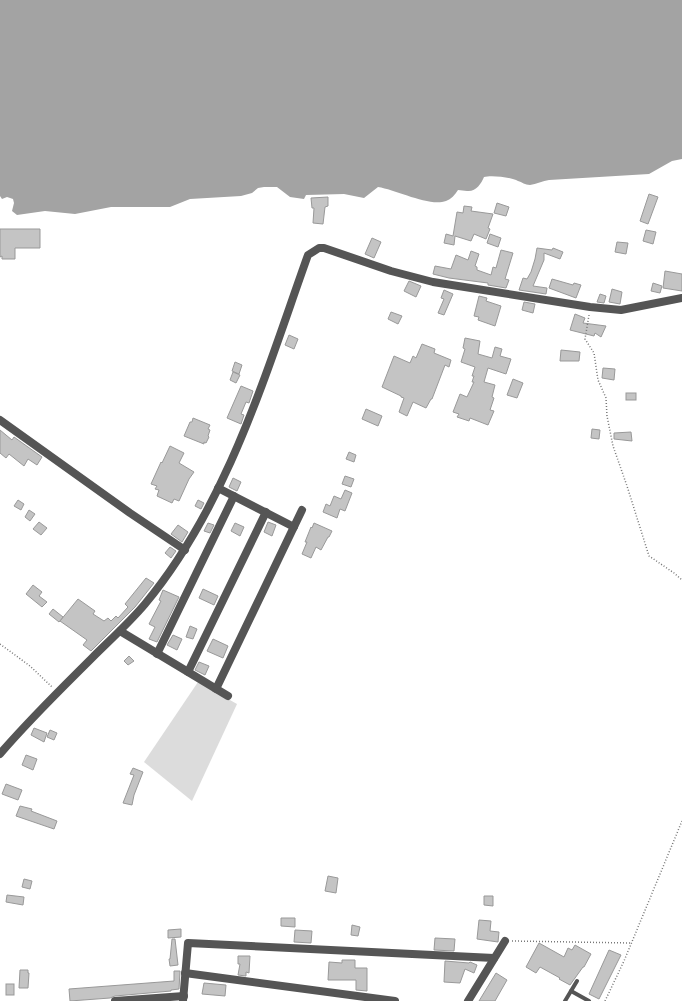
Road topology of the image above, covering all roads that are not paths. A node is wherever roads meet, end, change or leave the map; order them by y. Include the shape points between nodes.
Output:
1 (682, 298) edge
2 (0, 420) edge
3 (218, 488) junction
4 (234, 496) junction
5 (302, 510) dead end
6 (266, 512) junction
7 (294, 527) junction
8 (185, 550) junction
9 (120, 631) junction
10 (157, 654) junction
11 (188, 672) junction
12 (216, 689) junction
13 (228, 696) dead end
14 (0, 754) edge
15 (505, 941) road end
16 (494, 958) junction
17 (186, 973) junction
18 (577, 981) dead end
19 (571, 992) junction
20 (183, 998) edge
21 (116, 1001) edge
22 (395, 1001) edge
23 (468, 1001) edge
24 (565, 1001) edge
25 (589, 1001) edge

1 - 3 street via 621,310 590,307 433,282 319,248 308,255 245,429
2 - 8 street
3 - 4 street
3 - 8 street
4 - 6 street
4 - 10 street
5 - 7 street
6 - 7 street
6 - 11 street
7 - 12 street
8 - 9 street
9 - 10 street
9 - 14 street via 57,692
10 - 11 street
11 - 12 street
12 - 13 street
15 - 16 street
16 - 17 street via 188,943
16 - 23 street
17 - 20 street
17 - 22 street
18 - 19 lane
19 - 24 lane
19 - 25 lane
20 - 21 street

